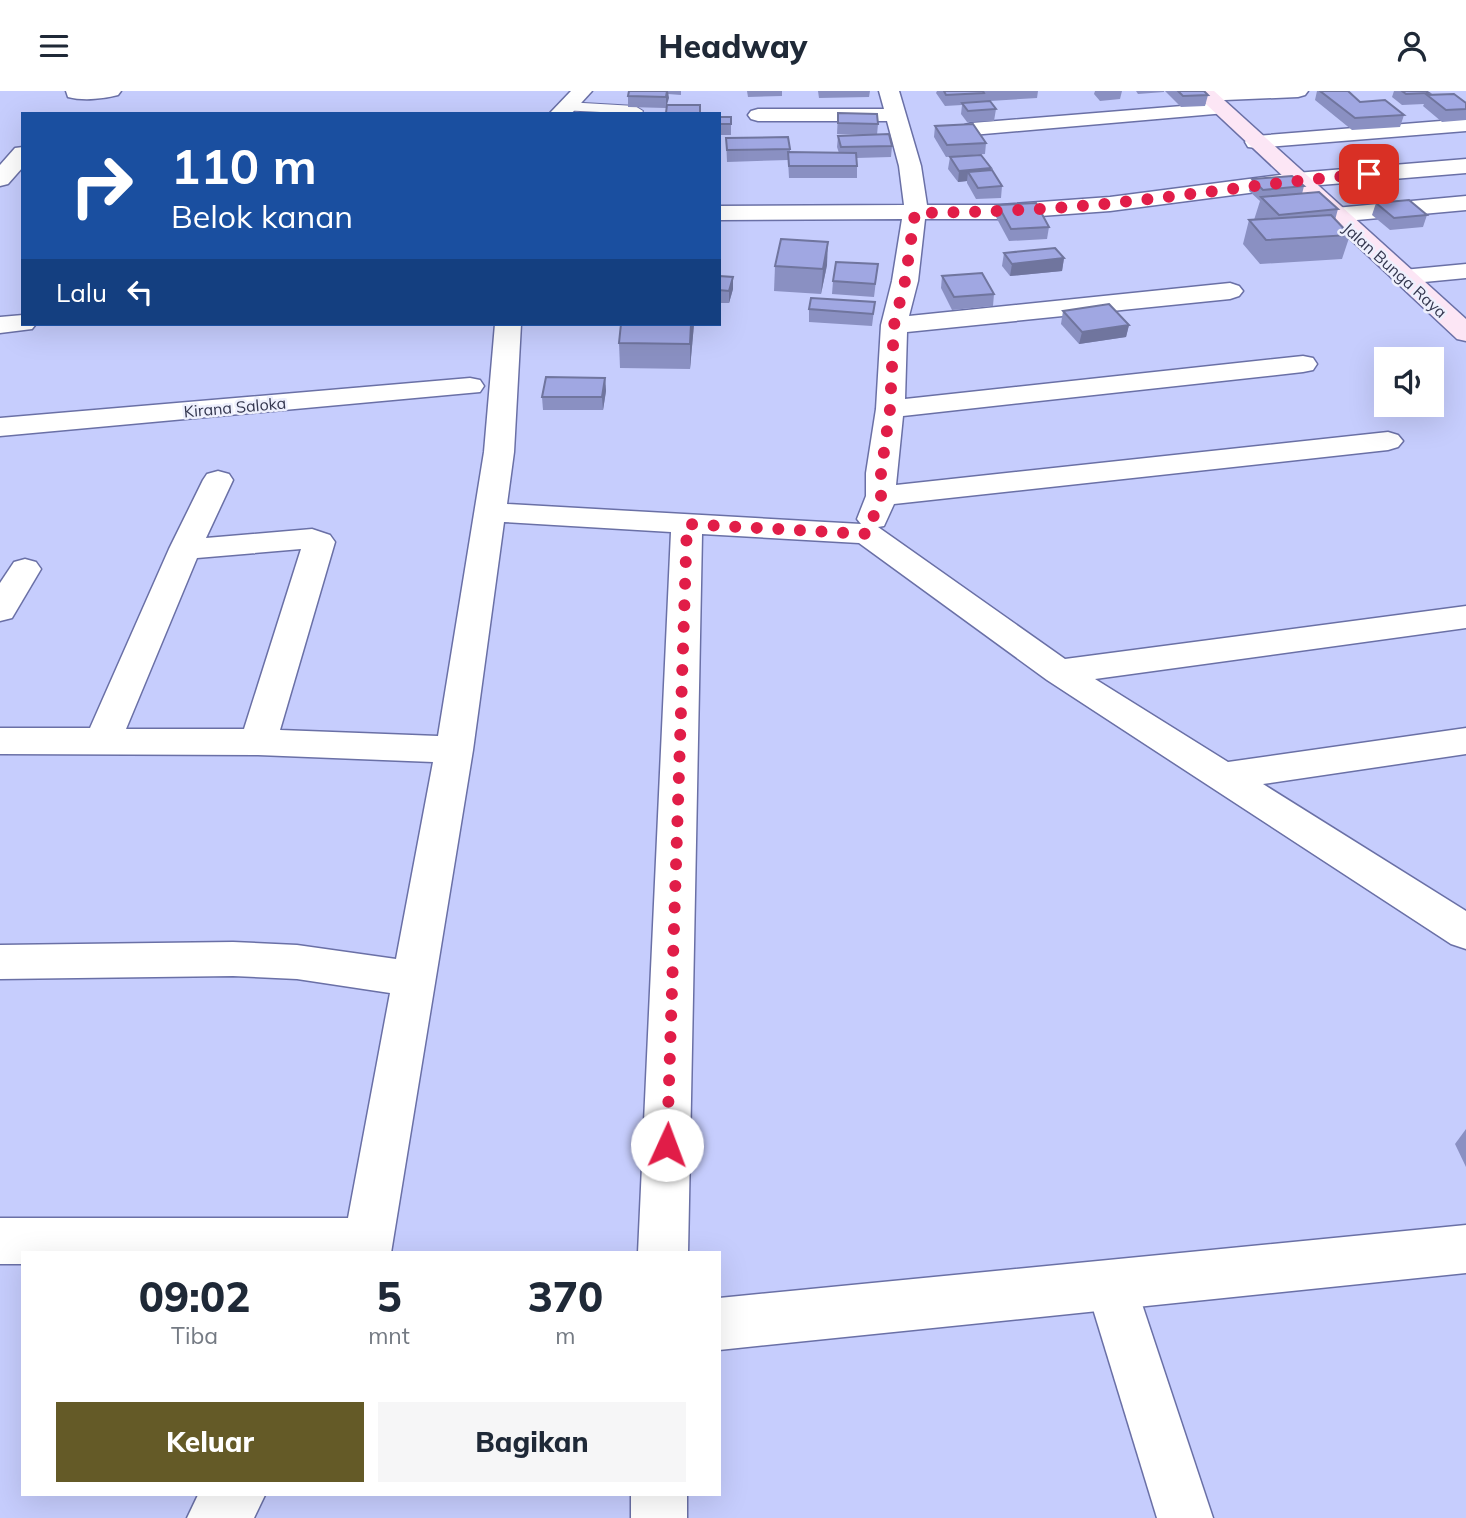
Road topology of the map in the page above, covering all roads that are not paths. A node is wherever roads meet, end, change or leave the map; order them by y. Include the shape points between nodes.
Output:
1 (111, 91) edge
2 (582, 91) edge
3 (1298, 91) edge
4 (73, 96) edge
5 (896, 97) edge
6 (1210, 99) edge
7 (562, 110) edge
8 (635, 111) edge
9 (758, 115) dead end
10 (1466, 125) edge
11 (972, 129) edge
12 (1255, 142) junction
13 (21, 155) edge
14 (1466, 166) edge
15 (0, 179) edge
16 (1296, 180) junction
17 (21, 187) edge
18 (0, 189) edge
19 (1466, 203) edge
20 (721, 213) edge
21 (915, 213) junction
22 (1335, 215) junction
23 (1466, 271) edge
24 (1402, 277) junction
25 (1230, 291) dead end
26 (21, 323) edge
27 (0, 325) edge
28 (894, 325) junction
29 (508, 326) edge
30 (1466, 333) edge
31 (1303, 364) dead end
32 (470, 386) dead end
33 (890, 409) junction
34 (0, 428) edge
35 (1388, 440) dead end
36 (218, 480) dead end
37 (881, 496) junction
38 (488, 512) junction
39 (687, 524) junction
40 (867, 534) junction
41 (185, 549) junction
42 (25, 569) dead end
43 (0, 610) edge
44 (1466, 617) edge
45 (1059, 671) junction
46 (0, 741) edge
47 (1466, 741) edge
48 (258, 742) junction
49 (102, 743) junction
50 (454, 750) junction
51 (1222, 776) junction
52 (1466, 932) edge
53 (0, 962) edge
54 (414, 978) junction
55 (0, 1241) edge
56 (367, 1247) edge
57 (1466, 1249) edge
58 (663, 1251) edge
59 (1111, 1286) junction
60 (721, 1324) edge
61 (236, 1496) edge
62 (659, 1496) edge
63 (215, 1518) edge
64 (659, 1518) edge
65 (1185, 1518) edge

1 - 4 street
2 - 7 street
3 - 6 street
5 - 9 street
5 - 21 street
6 - 11 street
6 - 12 main road, Jalan Bunga Raya
7 - 8 lane
10 - 12 street
12 - 16 main road, Jalan Bunga Raya
13 - 15 street
14 - 16 street
16 - 21 street via 1110,204
16 - 22 main road, Jalan Bunga Raya
17 - 18 street
19 - 22 street
20 - 21 street
21 - 28 street
22 - 24 main road, Jalan Bunga Raya
23 - 24 street
24 - 30 main road, Jalan Bunga Raya
25 - 28 street
26 - 27 street
28 - 33 street
29 - 38 street via 499,452
31 - 33 street
32 - 34 street, Kirana Saloka
33 - 37 street
35 - 37 street
36 - 41 street
37 - 40 street
38 - 39 street
38 - 50 street
39 - 40 street
39 - 58 street
40 - 45 street
41 - 48 street via 319,542
41 - 49 street
42 - 43 street
44 - 45 street
45 - 51 street
46 - 49 street
47 - 51 street
48 - 49 street
48 - 50 street
50 - 54 street
51 - 52 street
53 - 54 street via 233,959 297,962
54 - 56 street
55 - 56 street
57 - 59 street
59 - 60 street
59 - 65 street
61 - 63 street
62 - 64 street

